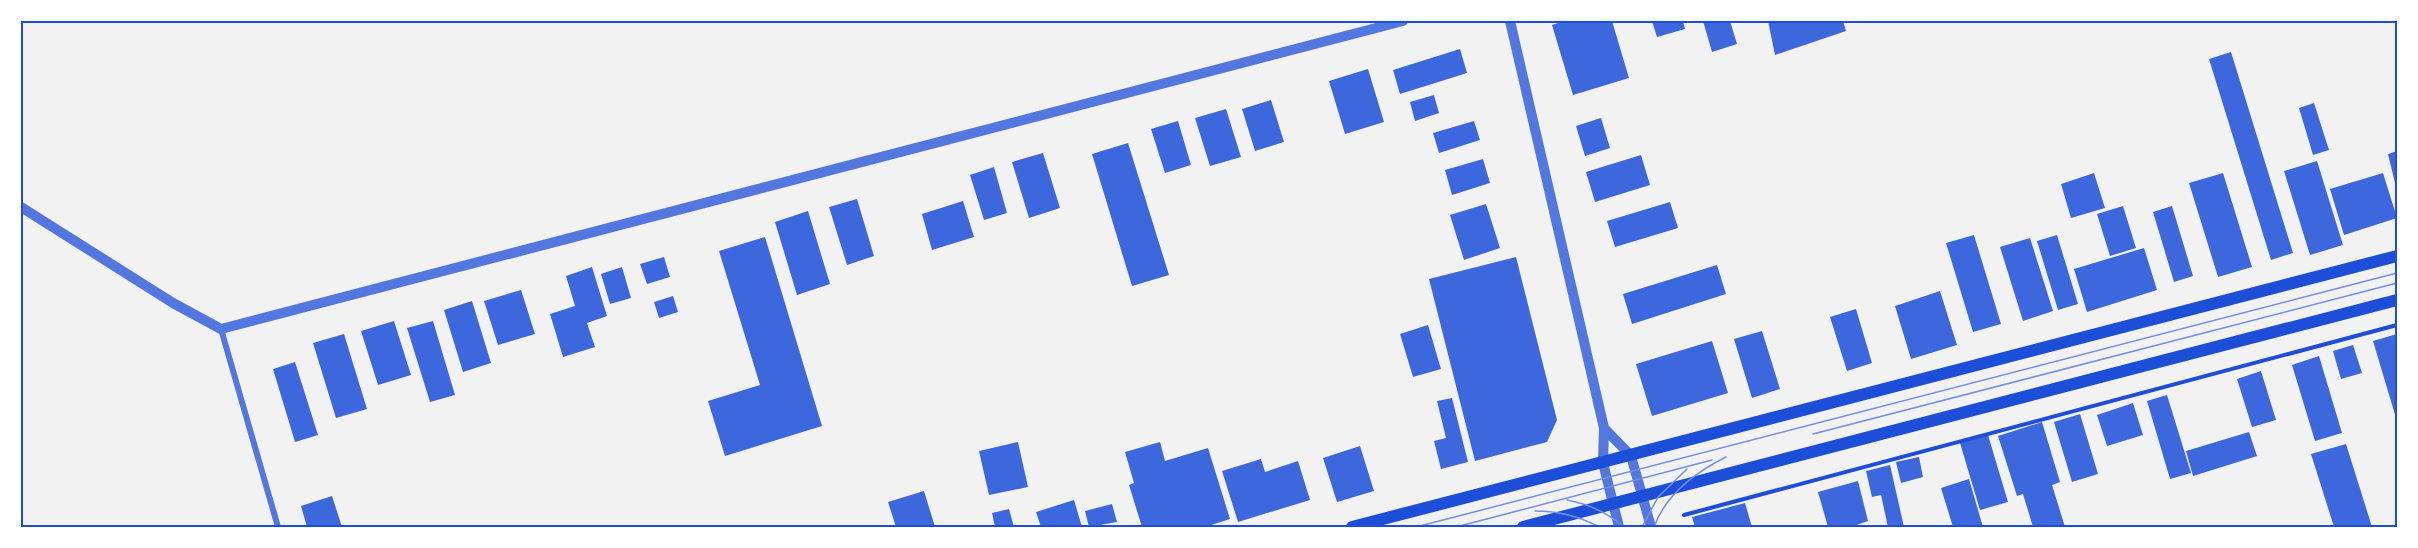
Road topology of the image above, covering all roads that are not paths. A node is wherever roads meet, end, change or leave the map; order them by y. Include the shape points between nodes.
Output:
1 (1403, 21) edge
2 (1510, 21) edge
3 (21, 207) edge
4 (2397, 256) edge
5 (2397, 300) edge
6 (221, 328) junction
7 (1604, 428) junction
8 (1630, 456) junction
9 (1603, 463) junction
10 (1643, 496) junction
11 (1613, 503) junction
12 (278, 527) edge
13 (1352, 527) edge
14 (1523, 527) edge
15 (1619, 527) edge
16 (1651, 527) edge

1 - 6 street
2 - 7 street
3 - 6 street via 173,303
4 - 8 main road
5 - 10 main road
6 - 12 street
7 - 8 street
7 - 9 street
8 - 9 main road
8 - 10 street
9 - 11 street
9 - 13 main road
10 - 11 main road
10 - 16 street
11 - 14 main road
11 - 15 street

